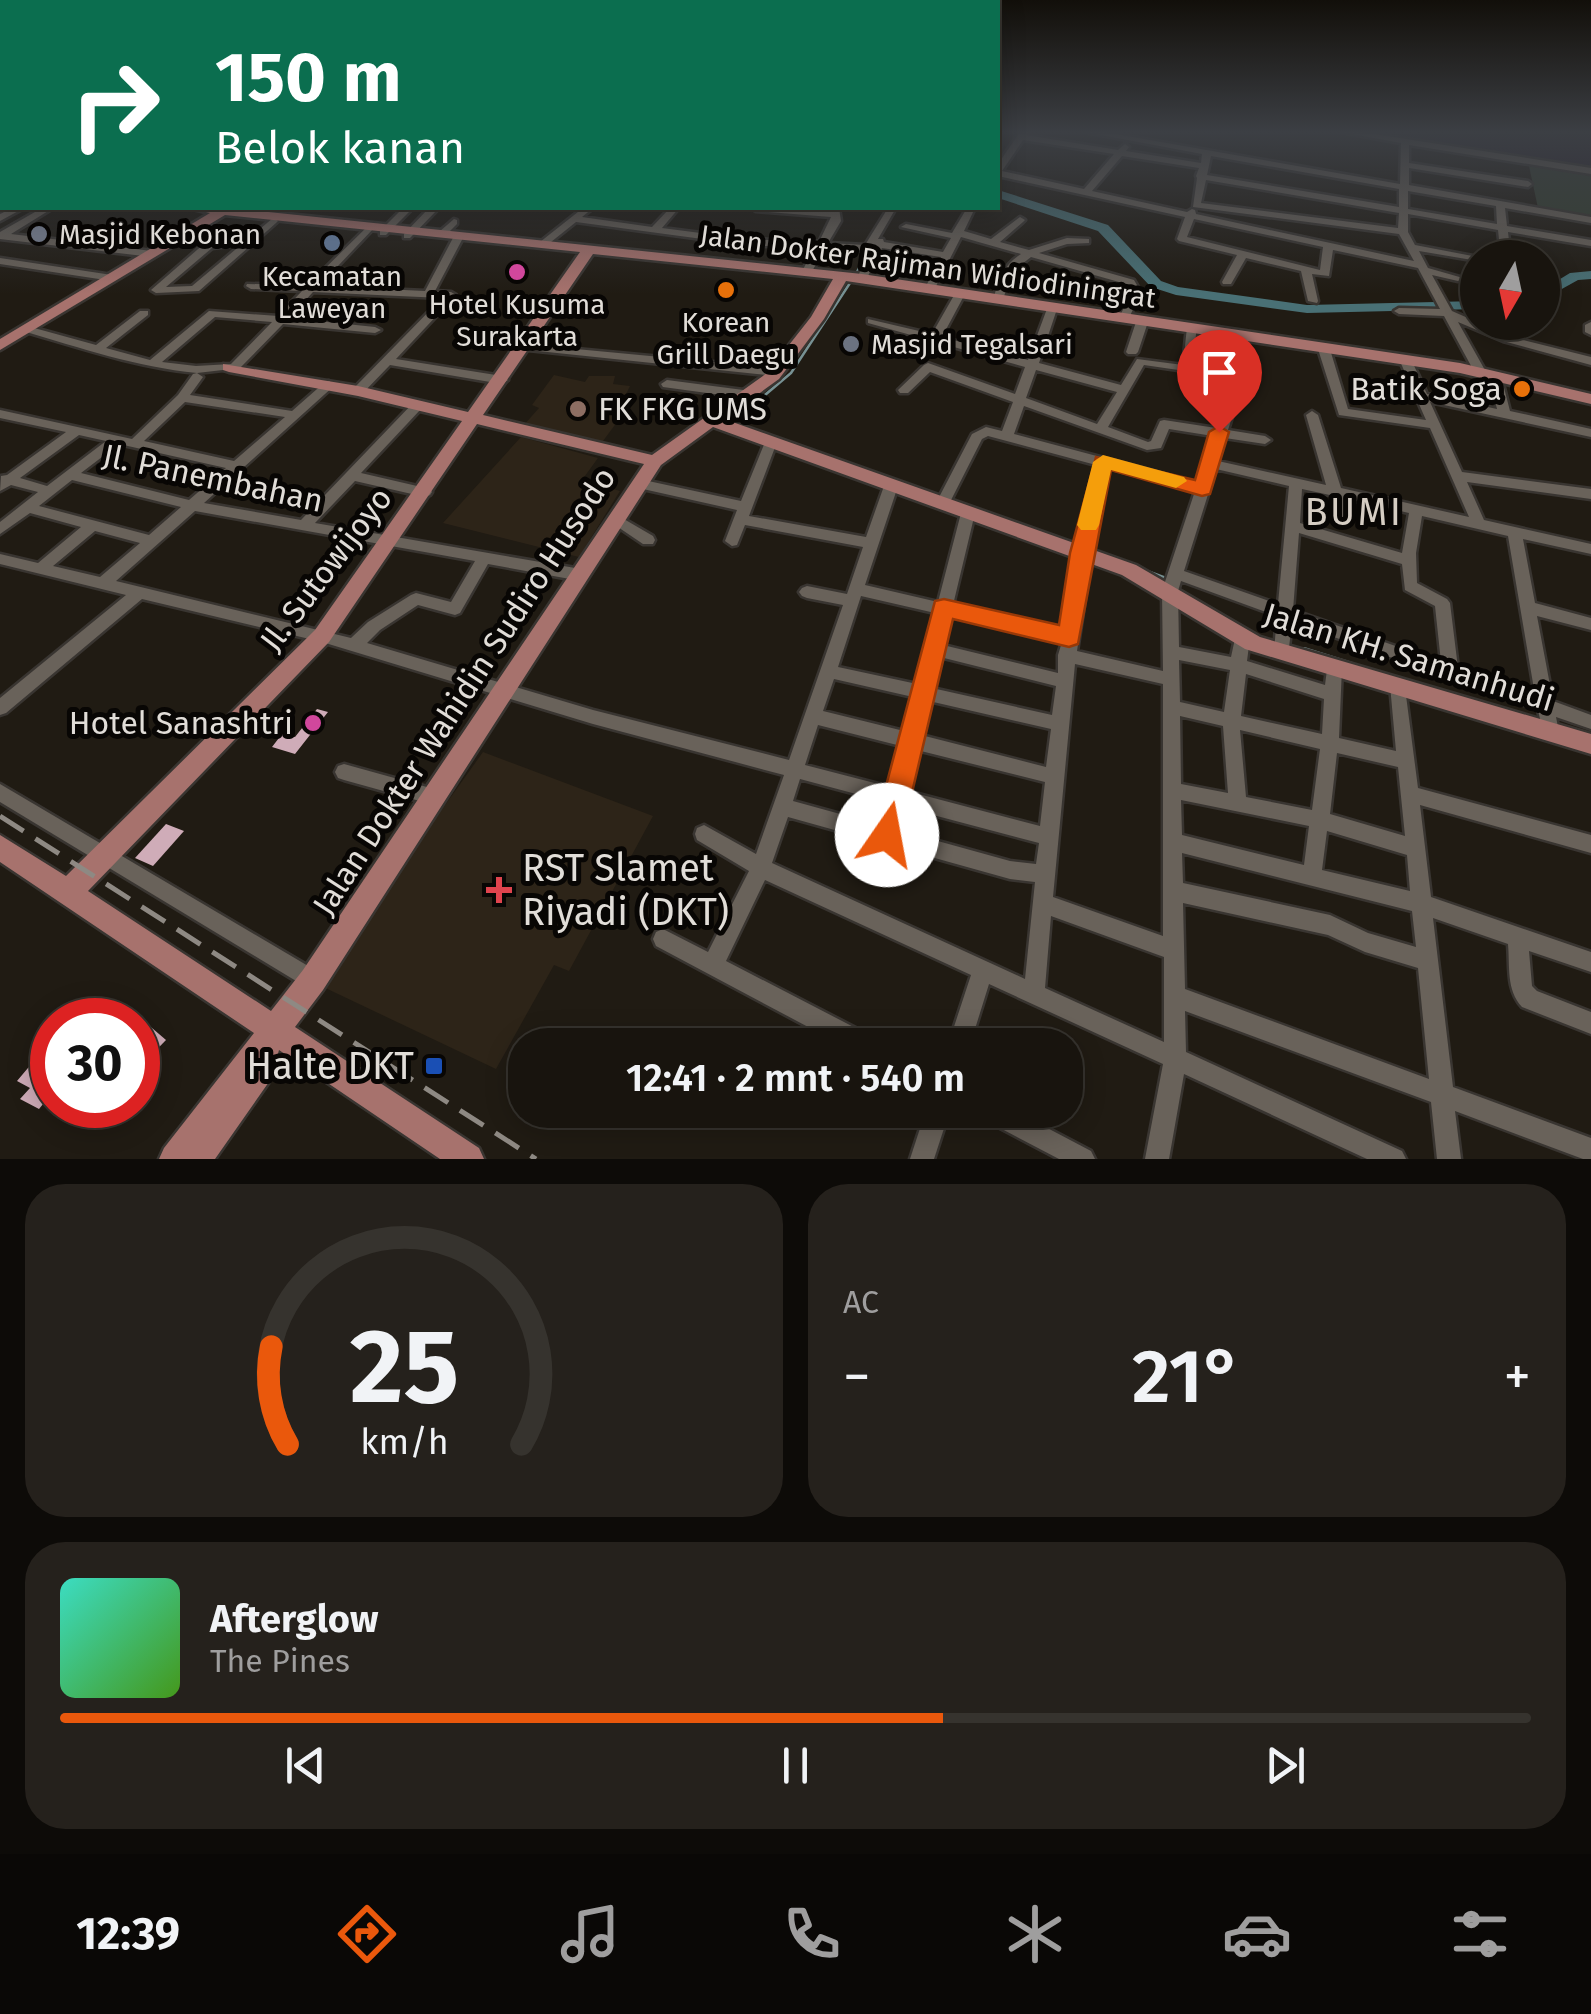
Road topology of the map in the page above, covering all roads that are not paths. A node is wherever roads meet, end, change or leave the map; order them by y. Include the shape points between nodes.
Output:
1 (1056, 186) edge
2 (1091, 186) edge
3 (1199, 186) edge
4 (1256, 186) joint
5 (1390, 186) edge
6 (1495, 186) edge
7 (1401, 188) junction
8 (1085, 193) junction
9 (1499, 204) junction
10 (1196, 206) junction
11 (45, 210) edge
12 (223, 210) edge
13 (233, 210) edge
14 (405, 210) edge
15 (432, 210) edge
16 (585, 210) edge
17 (673, 210) edge
18 (810, 210) edge
19 (891, 210) edge
20 (900, 210) edge
21 (969, 210) edge
22 (836, 211) edge
23 (1400, 212) junction
24 (1250, 214) junction
25 (1188, 218) junction
26 (573, 219) junction
27 (1020, 220) dead end
28 (1591, 220) edge
29 (273, 221) dead end
30 (656, 228) junction
31 (906, 228) dead end
32 (380, 229) junction
33 (456, 229) junction
34 (1506, 230) junction
35 (1402, 232) junction
36 (409, 233) junction
37 (955, 234) junction
38 (1, 236) edge
39 (1086, 240) dead end
40 (1506, 240) edge
41 (877, 241) junction
42 (996, 241) junction
43 (1591, 242) edge
44 (226, 244) dead end
45 (544, 244) junction
46 (820, 246) junction
47 (1328, 247) junction
48 (1410, 247) junction
49 (590, 248) junction
50 (1036, 253) junction
51 (152, 254) junction
52 (1243, 254) junction
53 (944, 255) junction
54 (1460, 255) edge
55 (0, 261) edge
56 (1422, 268) junction
57 (1306, 270) junction
58 (807, 271) junction
59 (842, 276) junction
60 (112, 278) junction
61 (862, 278) junction
62 (1458, 278) dead end
63 (1226, 282) dead end
64 (251, 286) dead end
65 (930, 288) junction
66 (308, 290) junction
67 (430, 291) junction
68 (961, 292) junction
69 (999, 298) junction
70 (1313, 301) dead end
71 (1053, 306) junction
72 (1443, 306) junction
73 (1399, 310) dead end
74 (144, 314) dead end
75 (1126, 316) junction
76 (280, 319) junction
77 (1143, 319) junction
78 (872, 320) dead end
79 (8, 323) dead end
80 (1193, 327) junction
81 (27, 329) junction
82 (375, 330) dead end
83 (1240, 334) junction
84 (936, 338) junction
85 (0, 345) edge
86 (1323, 346) junction
87 (524, 347) junction
88 (96, 350) junction
89 (1132, 352) dead end
90 (1405, 359) junction
91 (389, 360) junction
92 (1591, 360) edge
93 (152, 364) junction
94 (233, 366) junction
95 (1034, 367) junction
96 (200, 372) junction
97 (777, 372) junction
98 (1488, 374) junction
99 (502, 380) junction
100 (329, 384) junction
101 (667, 384) dead end
102 (904, 390) dead end
103 (1124, 390) junction
104 (358, 391) junction
105 (751, 394) junction
106 (1422, 396) junction
107 (182, 398) junction
108 (1591, 399) edge
109 (1021, 402) junction
110 (418, 406) junction
111 (0, 414) edge
112 (1504, 414) junction
113 (296, 415) junction
114 (1312, 415) dead end
115 (476, 420) junction
116 (712, 421) junction
117 (1434, 424) junction
118 (78, 430) junction
119 (1100, 430) junction
120 (1219, 432) junction
121 (1591, 433) edge
122 (1007, 435) junction
123 (117, 439) junction
124 (1265, 440) dead end
125 (136, 442) junction
126 (771, 442) junction
127 (655, 461) junction
128 (1103, 462) junction
129 (1212, 464) junction
130 (237, 466) junction
131 (70, 475) junction
132 (354, 476) junction
133 (1458, 476) junction
134 (3, 481) edge
135 (640, 484) junction
136 (1296, 484) junction
137 (891, 486) junction
138 (1202, 489) junction
139 (50, 491) junction
140 (425, 492) junction
141 (1340, 493) junction
142 (1591, 494) edge
143 (946, 498) junction
144 (194, 506) junction
145 (28, 508) junction
146 (1416, 510) junction
147 (743, 513) junction
148 (968, 513) junction
149 (1347, 516) dead end
150 (617, 520) junction
151 (1479, 524) junction
152 (92, 526) junction
153 (304, 526) junction
154 (1295, 527) junction
155 (0, 529) edge
156 (1515, 532) junction
157 (648, 540) dead end
158 (150, 541) junction
159 (732, 541) dead end
160 (390, 542) junction
161 (870, 543) junction
162 (1082, 549) junction
163 (1591, 549) edge
164 (0, 558) edge
165 (484, 558) junction
166 (1408, 560) junction
167 (41, 568) junction
168 (582, 575) junction
169 (105, 582) junction
170 (1173, 582) junction
171 (141, 591) junction
172 (807, 592) dead end
173 (854, 595) junction
174 (1527, 607) junction
175 (944, 608) junction
176 (1286, 612) junction
177 (1591, 624) edge
178 (322, 636) junction
179 (1242, 638) junction
180 (354, 646) junction
181 (1068, 646) junction
182 (933, 649) junction
183 (1282, 651) junction
184 (1170, 652) junction
185 (1238, 665) junction
186 (1334, 666) junction
187 (828, 671) junction
188 (1450, 672) junction
189 (1170, 679) junction
190 (1064, 680) junction
191 (1398, 685) junction
192 (505, 692) junction
193 (921, 692) junction
194 (1332, 695) junction
195 (1170, 707) junction
196 (0, 708) edge
197 (814, 716) junction
198 (1233, 719) junction
199 (1548, 721) junction
200 (1591, 722) edge
201 (1061, 724) junction
202 (909, 740) junction
203 (1330, 742) junction
204 (1591, 744) edge
205 (1404, 761) junction
206 (796, 770) junction
207 (344, 772) dead end
208 (1056, 776) junction
209 (1172, 790) junction
210 (0, 792) edge
211 (1408, 793) junction
212 (896, 796) junction
213 (434, 797) junction
214 (1238, 805) junction
215 (783, 807) junction
216 (1320, 820) junction
217 (704, 834) dead end
218 (887, 835) junction
219 (1050, 837) junction
220 (1172, 842) junction
221 (1591, 844) edge
222 (0, 847) edge
223 (1415, 848) junction
224 (107, 853) junction
225 (762, 868) junction
226 (1046, 874) junction
227 (1312, 875) junction
228 (1173, 891) junction
229 (69, 892) junction
230 (1043, 903) junction
231 (1422, 904) junction
232 (1518, 936) junction
233 (663, 939) dead end
234 (1174, 950) junction
235 (1429, 960) junction
236 (1591, 962) edge
237 (714, 964) junction
238 (983, 971) junction
239 (314, 980) junction
240 (1034, 993) junction
241 (1174, 996) junction
242 (1591, 1023) edge
243 (833, 1028) edge
244 (965, 1028) edge
245 (272, 1036) junction
246 (1175, 1060) junction
247 (1442, 1094) junction
248 (932, 1128) edge
249 (1024, 1128) edge
250 (1591, 1150) edge
251 (1370, 1154) edge
252 (175, 1159) edge
253 (196, 1159) edge
254 (468, 1159) edge
255 (922, 1159) edge
256 (1083, 1159) edge
257 (1156, 1159) edge
258 (1394, 1159) edge
259 (1450, 1159) edge

1 - 8 street
2 - 8 street
3 - 10 street
4 - 23 street
4 - 24 street
5 - 7 street
6 - 9 street
7 - 9 street
7 - 23 street
8 - 25 street
9 - 28 street
9 - 34 street
10 - 24 street
10 - 25 street
11 - 38 street
12 - 51 main road
13 - 32 main road, Jalan Dokter Rajiman Widiodiningrat
14 - 32 street
15 - 36 street
16 - 26 street
17 - 30 street
18 - 22 street
19 - 41 street
20 - 41 street
21 - 37 street
22 - 46 street
23 - 34 street
23 - 35 street
24 - 35 street
25 - 47 street
25 - 52 street via 1181,239
26 - 30 street
26 - 45 street
27 - 42 street
29 - 44 street via 195,290 156,290 210,244
30 - 46 street
31 - 37 street
32 - 36 main road, Jalan Dokter Rajiman Widiodiningrat
32 - 66 street
33 - 36 main road, Jalan Dokter Rajiman Widiodiningrat
33 - 45 main road, Jalan Dokter Rajiman Widiodiningrat
33 - 67 street
34 - 40 street
34 - 43 street
35 - 48 street
37 - 42 street
37 - 53 street
38 - 51 street
39 - 50 street via 1072,238
41 - 46 street
41 - 53 street
41 - 61 street
42 - 50 street
45 - 49 main road, Jalan Dokter Rajiman Widiodiningrat
46 - 58 street
47 - 56 street
47 - 57 street via 1326,274
48 - 54 street
48 - 56 street
49 - 58 main road, Jalan Dokter Rajiman Widiodiningrat
49 - 87 main road, Jl. Sutowijoyo
50 - 69 street via 1009,268
50 - 75 street via 1131,283 1136,292
51 - 60 main road
52 - 57 street
52 - 63 street
53 - 65 street
55 - 60 street
56 - 62 street
56 - 72 street
57 - 70 street
58 - 59 main road, Jalan Dokter Rajiman Widiodiningrat
59 - 61 main road, Jalan Dokter Rajiman Widiodiningrat
59 - 97 main road, Jalan Dokter Wahidin Sudiro Husodo
60 - 81 main road
61 - 65 main road, Jalan Dokter Rajiman Widiodiningrat
64 - 66 street
65 - 68 main road, Jalan Dokter Rajiman Widiodiningrat
66 - 67 street
66 - 76 street
67 - 91 street via 450,298
68 - 69 main road, Jalan Dokter Rajiman Widiodiningrat
68 - 84 street
69 - 71 main road, Jalan Dokter Rajiman Widiodiningrat
71 - 75 main road, Jalan Dokter Rajiman Widiodiningrat
71 - 95 street
72 - 73 street
72 - 92 street via 1507,339
72 - 98 street
74 - 88 street
75 - 77 main road, Jalan Dokter Rajiman Widiodiningrat
76 - 82 street
76 - 93 street via 213,312
76 - 94 street
77 - 80 main road, Jalan Dokter Rajiman Widiodiningrat
77 - 89 street
78 - 84 street
79 - 81 main road
80 - 83 main road, Jalan Dokter Rajiman Widiodiningrat
80 - 103 street via 1188,369 1142,361
81 - 85 main road
81 - 88 street
83 - 86 main road, Jalan Dokter Rajiman Widiodiningrat
83 - 120 street via 1242,366
84 - 95 street
86 - 90 main road, Jalan Dokter Rajiman Widiodiningrat
86 - 117 street via 1344,412
87 - 97 street
87 - 99 main road, Jl. Sutowijoyo
88 - 93 street
90 - 98 main road, Jalan Dokter Rajiman Widiodiningrat
90 - 106 street
91 - 99 street
91 - 104 street
93 - 96 street
94 - 96 street
94 - 100 main road
95 - 103 street
95 - 109 street
96 - 107 street
97 - 105 main road, Jalan Dokter Wahidin Sudiro Husodo
98 - 108 main road, Jalan Dokter Rajiman Widiodiningrat
98 - 112 street
99 - 115 main road, Jl. Sutowijoyo
100 - 104 main road
100 - 113 street
101 - 105 street
102 - 109 street via 928,366
103 - 119 street
104 - 110 main road
105 - 116 main road, Jalan Dokter Wahidin Sudiro Husodo
106 - 112 street
106 - 117 street
107 - 113 street
107 - 125 street
109 - 119 street
109 - 122 street
110 - 115 main road
110 - 132 street
111 - 118 street
112 - 121 street
113 - 130 street
114 - 141 street
115 - 127 main road
115 - 140 main road, Jl. Sutowijoyo
116 - 126 main road, Jalan KH. Samanhudi
116 - 127 main road, Jalan Dokter Wahidin Sudiro Husodo
117 - 133 street
118 - 123 street
118 - 134 street
119 - 120 street via 1150,446 1164,424
120 - 124 street
120 - 129 street
122 - 128 street
122 - 143 street via 978,435
123 - 125 street
123 - 131 street
125 - 130 street
126 - 137 main road, Jalan KH. Samanhudi
126 - 147 street
127 - 135 main road, Jalan Dokter Wahidin Sudiro Husodo
128 - 138 street
128 - 162 street
129 - 136 street
129 - 138 street
130 - 144 street
131 - 139 street
131 - 144 street, Jl. Panembahan
132 - 140 street
132 - 153 street
133 - 142 street
133 - 151 street
134 - 139 street
135 - 147 street
135 - 150 main road, Jalan Dokter Wahidin Sudiro Husodo
136 - 141 street
136 - 154 street
137 - 143 main road, Jalan KH. Samanhudi
137 - 161 street
138 - 170 street
139 - 145 street
140 - 160 main road, Jl. Sutowijoyo
141 - 146 street
141 - 149 street
143 - 148 main road, Jalan KH. Samanhudi
144 - 153 street, Jl. Panembahan
144 - 158 street
145 - 152 street
145 - 155 street
146 - 151 street
146 - 166 street
147 - 159 street
147 - 161 street
148 - 162 main road, Jalan KH. Samanhudi
148 - 175 street
150 - 157 street
150 - 168 main road, Jalan Dokter Wahidin Sudiro Husodo
151 - 156 street
152 - 158 street
152 - 167 street
153 - 160 street, Jl. Panembahan
154 - 166 street
154 - 176 street
156 - 163 street
156 - 174 street
158 - 169 street
160 - 165 street, Jl. Panembahan
160 - 178 main road, Jl. Sutowijoyo
161 - 173 street
162 - 170 main road, Jalan KH. Samanhudi
162 - 181 street
164 - 167 street
165 - 168 street, Jl. Panembahan
165 - 180 street via 454,609 416,600
166 - 188 street via 1410,586 1442,603
167 - 169 street
168 - 192 main road, Jalan Dokter Wahidin Sudiro Husodo
169 - 171 street
170 - 176 street
170 - 179 main road, Jalan KH. Samanhudi
170 - 184 street
171 - 178 street
171 - 196 street
172 - 173 street
173 - 175 street
173 - 187 street
174 - 177 street
174 - 199 street
175 - 181 street
175 - 182 street
176 - 183 street
176 - 188 street
178 - 180 street
178 - 224 main road, Jl. Sutowijoyo
179 - 183 main road, Jalan KH. Samanhudi
179 - 185 street
180 - 192 street
181 - 189 street
181 - 190 street
182 - 190 street
182 - 193 street
183 - 186 main road, Jalan KH. Samanhudi
184 - 185 street
184 - 189 street
185 - 194 street
185 - 198 street
186 - 191 main road, Jalan KH. Samanhudi
186 - 194 street
187 - 193 street
187 - 197 street
188 - 199 street
189 - 195 street
190 - 201 street
191 - 199 main road, Jalan KH. Samanhudi
191 - 205 street
192 - 206 street
192 - 213 main road, Jalan Dokter Wahidin Sudiro Husodo
193 - 201 street
193 - 202 street
194 - 203 street
195 - 198 street
195 - 209 street
197 - 202 street
197 - 206 street
198 - 203 street
198 - 214 street
199 - 200 street
199 - 204 main road, Jalan KH. Samanhudi
201 - 208 street
202 - 208 street
202 - 212 street
203 - 205 street
203 - 216 street
205 - 211 street
206 - 212 street
206 - 215 street
207 - 213 street
208 - 219 street
209 - 214 street
209 - 220 street
210 - 224 street
211 - 221 street
211 - 223 street
212 - 218 street
212 - 219 street
213 - 239 main road, Jalan Dokter Wahidin Sudiro Husodo
214 - 216 street
215 - 218 street
215 - 225 street
216 - 223 street
216 - 227 street
217 - 225 street
218 - 226 street
219 - 226 street
220 - 227 street
220 - 228 street
222 - 229 main road
223 - 231 street
224 - 229 main road, Jl. Sutowijoyo
224 - 239 street
225 - 237 street
225 - 238 street
226 - 230 street
227 - 231 street
228 - 234 street
228 - 235 street via 1330,925
229 - 245 main road
230 - 234 street
230 - 240 street
231 - 232 street
231 - 235 street
232 - 236 street
232 - 242 street via 1522,991
233 - 237 street
234 - 241 street
235 - 247 street
237 - 243 street
238 - 240 street
238 - 244 street
239 - 245 main road, Jalan Dokter Wahidin Sudiro Husodo
240 - 246 street
241 - 246 street
241 - 247 street
245 - 252 main road
245 - 253 main road via 260,1068
245 - 254 main road
246 - 251 street
246 - 257 street
247 - 250 street
247 - 259 street
248 - 255 street
249 - 256 street
251 - 258 street

